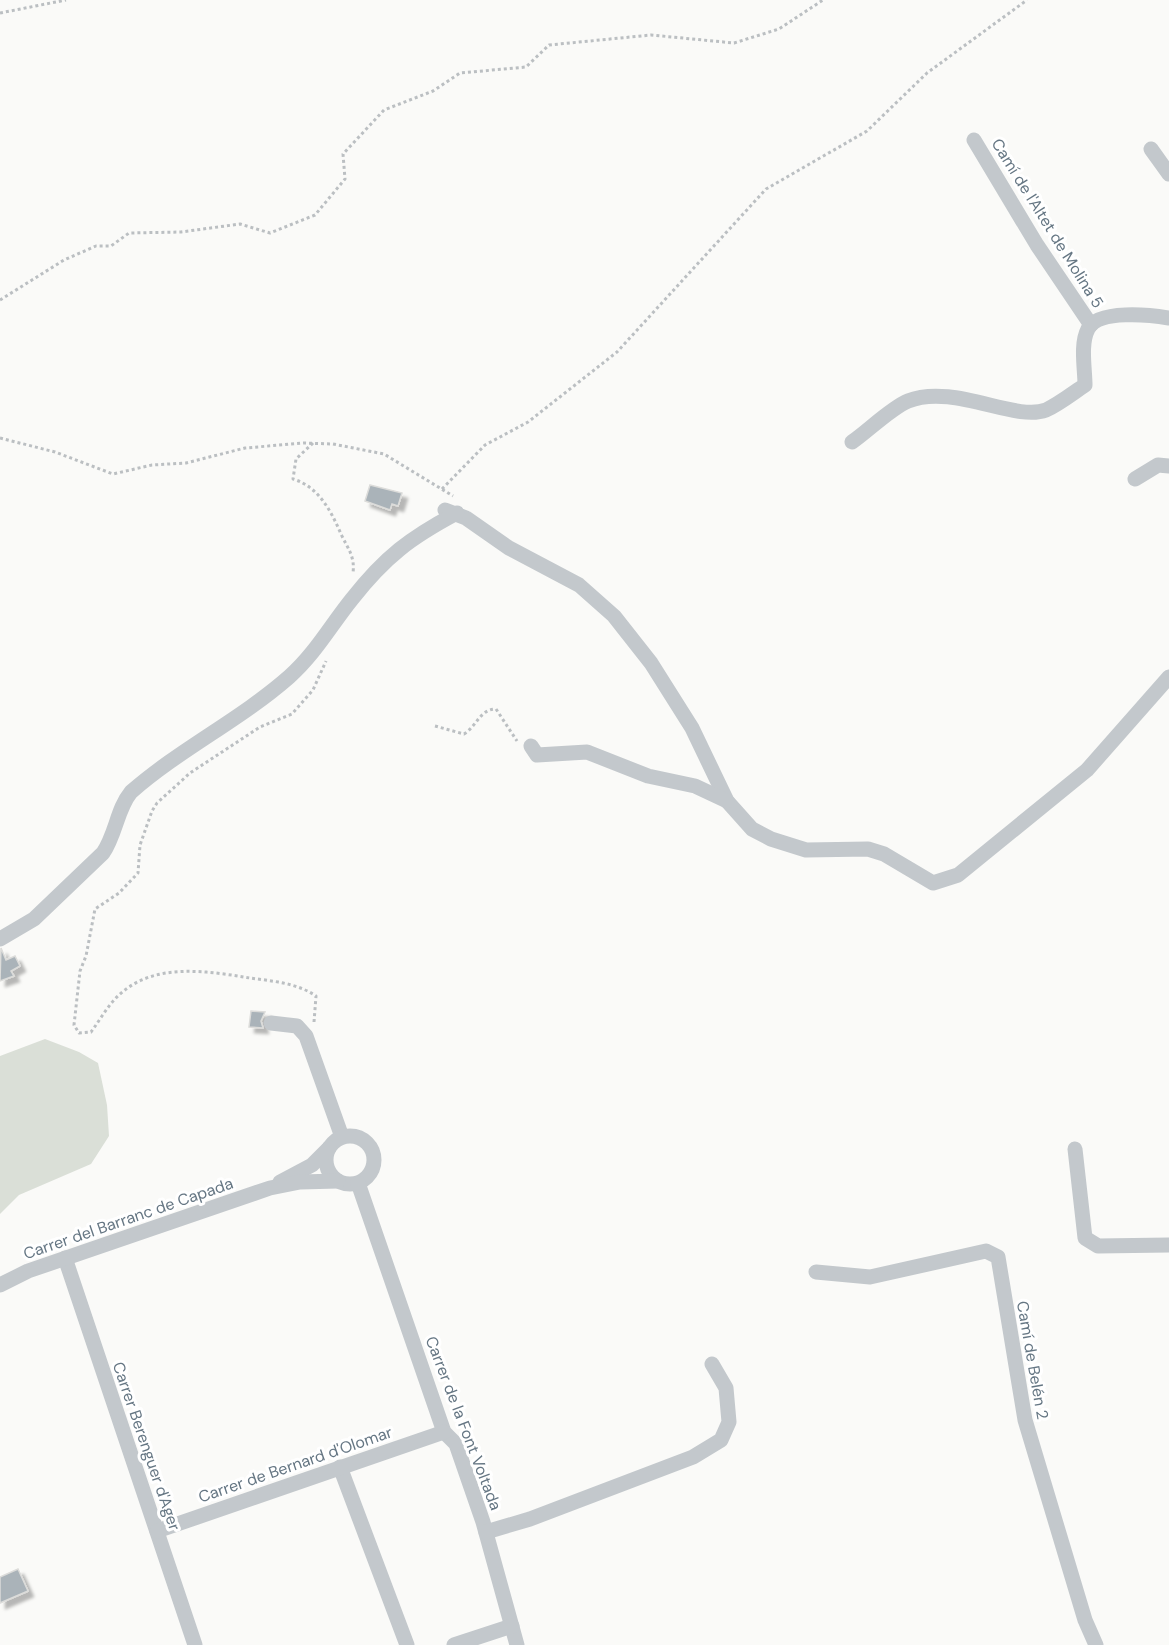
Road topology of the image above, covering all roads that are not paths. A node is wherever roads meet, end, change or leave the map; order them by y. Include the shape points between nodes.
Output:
1 (974, 140) dead end
2 (1151, 149) dead end
3 (1169, 174) edge
4 (1169, 318) edge
5 (1091, 325) junction
6 (852, 442) dead end
7 (1169, 466) edge
8 (1135, 479) dead end
9 (1169, 677) edge
10 (534, 750) road end
11 (727, 801) junction
12 (0, 939) edge
13 (271, 1023) dead end
14 (342, 1137) junction
15 (329, 1147) junction
16 (1075, 1149) dead end
17 (339, 1181) junction
18 (358, 1183) junction
19 (270, 1188) junction
20 (1169, 1245) edge
21 (64, 1258) junction
22 (816, 1272) dead end
23 (0, 1285) edge
24 (712, 1364) dead end
25 (444, 1432) junction
26 (340, 1467) junction
27 (157, 1531) junction
28 (486, 1532) junction
29 (512, 1626) junction
30 (195, 1645) edge
31 (406, 1645) edge
32 (454, 1645) edge
33 (518, 1645) edge
34 (1096, 1645) edge

1 - 5 street, Camí de l'Altet de Molina 5
2 - 3 street
4 - 5 street via 1140,313
5 - 6 street via 1084,353 1085,385 1044,411 1021,411 936,395 908,401
7 - 8 street via 1158,465
9 - 11 street via 1088,770 958,875 943,881 923,879 884,854 868,849 806,850 771,839 752,829
10 - 11 street via 587,752 648,776 695,786
11 - 12 street via 692,728 651,663 614,616 579,585 456,514 405,543 352,598 325,638 288,677 131,792 103,853 34,919
13 - 14 street via 297,1026 306,1036
14 - 15 street
14 - 18 street via 359,1137 371,1148 374,1165
15 - 17 street via 328,1170
15 - 19 street, Carrer del Barranc de Capada via 312,1165
16 - 20 street via 1085,1238 1098,1246
17 - 18 street
17 - 19 street, Carrer del Barranc de Capada
18 - 25 street, Carrer de la Font Voltada
19 - 21 street, Carrer del Barranc de Capada
21 - 23 street, Carrer del Barranc de Capada
21 - 27 street, Carrer Berenguer d'Ager
22 - 34 street, Camí de Belén 2 via 860,1278 986,1251 998,1257 1024,1420 1084,1620
24 - 28 street via 726,1388 729,1422 721,1440 693,1456
25 - 26 street, Carrer de Bernard d'Olomar
25 - 28 street, Carrer de la Font Voltada via 456,1444
26 - 27 street, Carrer de Bernard d'Olomar
26 - 31 street
27 - 30 street, Carrer Berenguer d'Ager
28 - 29 street, Carrer de la Font Voltada
29 - 32 street
29 - 33 street, Carrer de la Font Voltada

